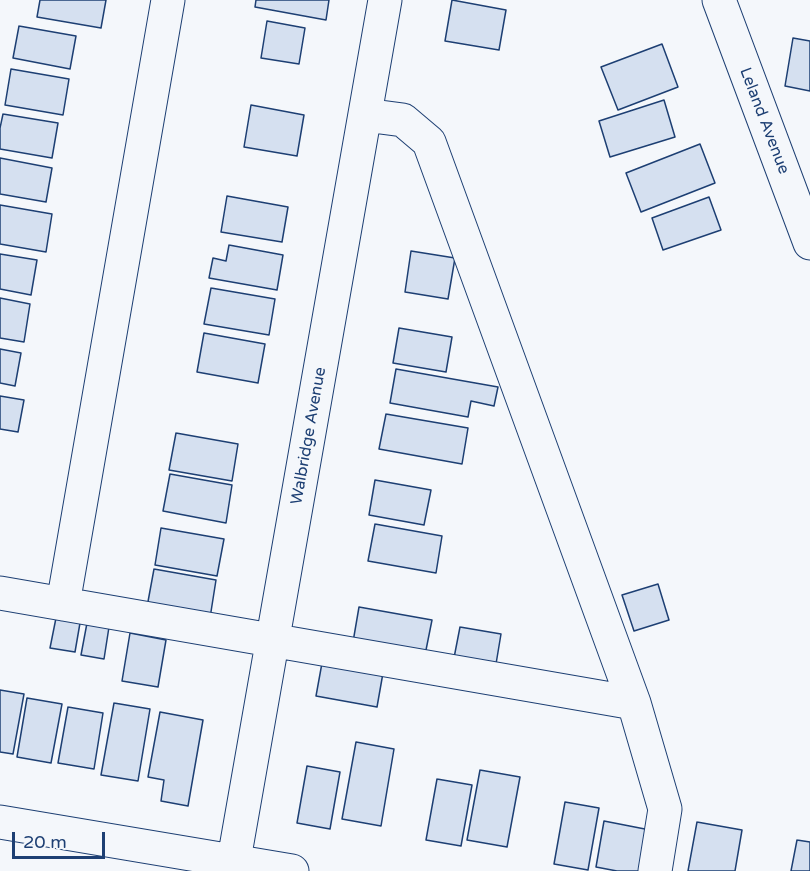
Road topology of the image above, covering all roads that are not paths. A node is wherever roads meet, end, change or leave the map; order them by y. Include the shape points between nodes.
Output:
1 (168, 0) edge
2 (385, 0) edge
3 (719, 0) edge
4 (365, 115) junction
5 (810, 243) edge
6 (0, 593) edge
7 (63, 604) junction
8 (273, 640) junction
9 (634, 703) junction
10 (0, 822) edge
11 (233, 866) edge
12 (292, 871) edge
13 (655, 871) edge

1 - 7 street
2 - 4 street, Walbridge Avenue
3 - 5 street, Leland Avenue
4 - 8 street, Walbridge Avenue
4 - 9 street via 403,120 429,142
6 - 7 street
7 - 8 street
8 - 9 street
8 - 11 street, Walbridge Avenue
9 - 13 street via 665,809
10 - 11 street
11 - 12 street

